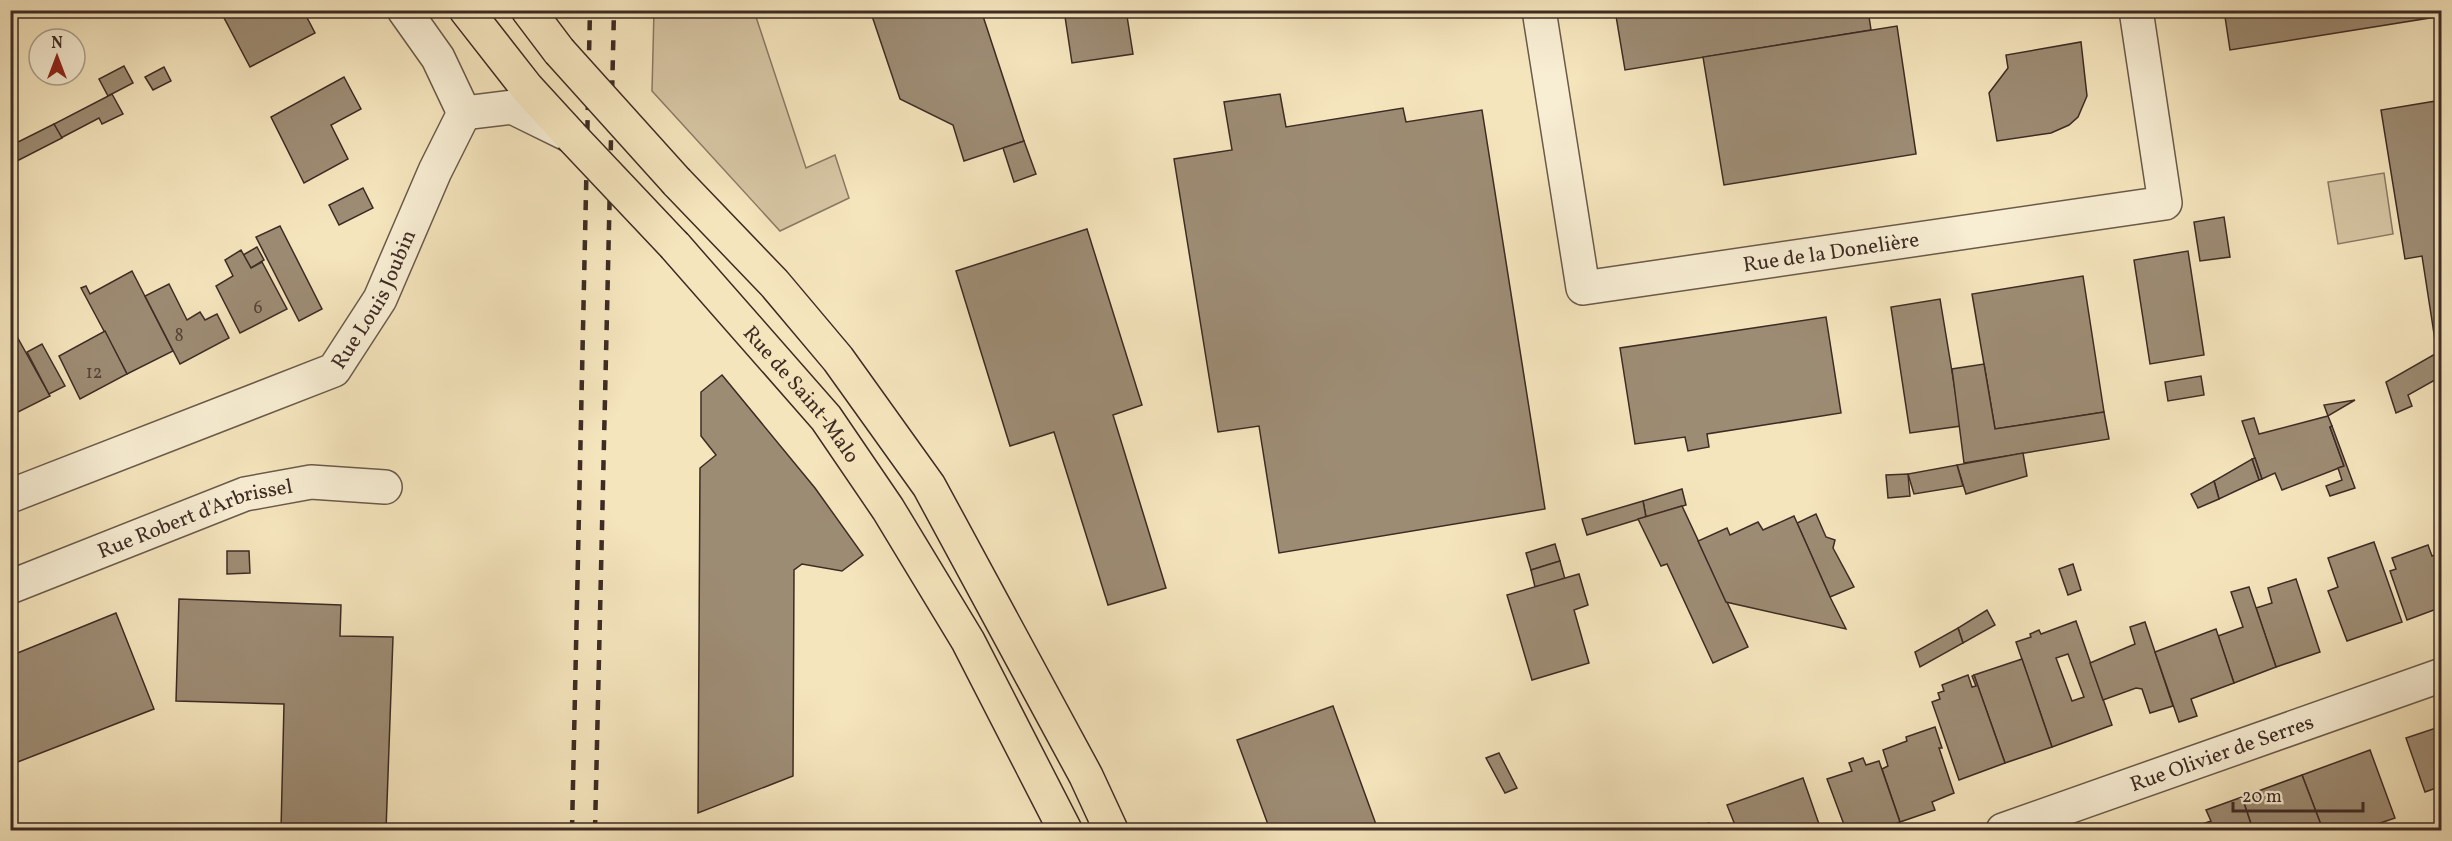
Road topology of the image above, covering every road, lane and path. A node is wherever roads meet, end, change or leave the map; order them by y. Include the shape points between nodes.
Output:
1 (404, 10) edge
2 (466, 10) edge
3 (528, 10) edge
4 (1539, 10) edge
5 (2136, 10) edge
6 (464, 113) junction
7 (571, 136) junction
8 (386, 487) dead end
9 (10, 496) edge
10 (10, 587) edge
11 (1004, 623) junction
12 (968, 642) junction
13 (2442, 675) edge
14 (1065, 831) edge
15 (1111, 831) edge
16 (2003, 831) edge

1 - 6 street via 438,58
2 - 7 main road, Rue de Saint-Malo via 527,88
3 - 11 main road, bridge via 559,51 774,283 838,358 929,486
4 - 5 street, Rue de la Donelière via 1583,288 2165,203
6 - 7 street via 512,107
6 - 9 street, Rue Louis Joubin via 380,299 334,370
7 - 12 main road, Rue de Saint-Malo, bridge via 675,246 826,418 888,509
8 - 10 street, Rue Robert d'Arbrissel via 311,482 245,494
11 - 12 main road
11 - 15 main road
12 - 14 main road, Rue de Saint-Malo
13 - 16 street, Rue Olivier de Serres

